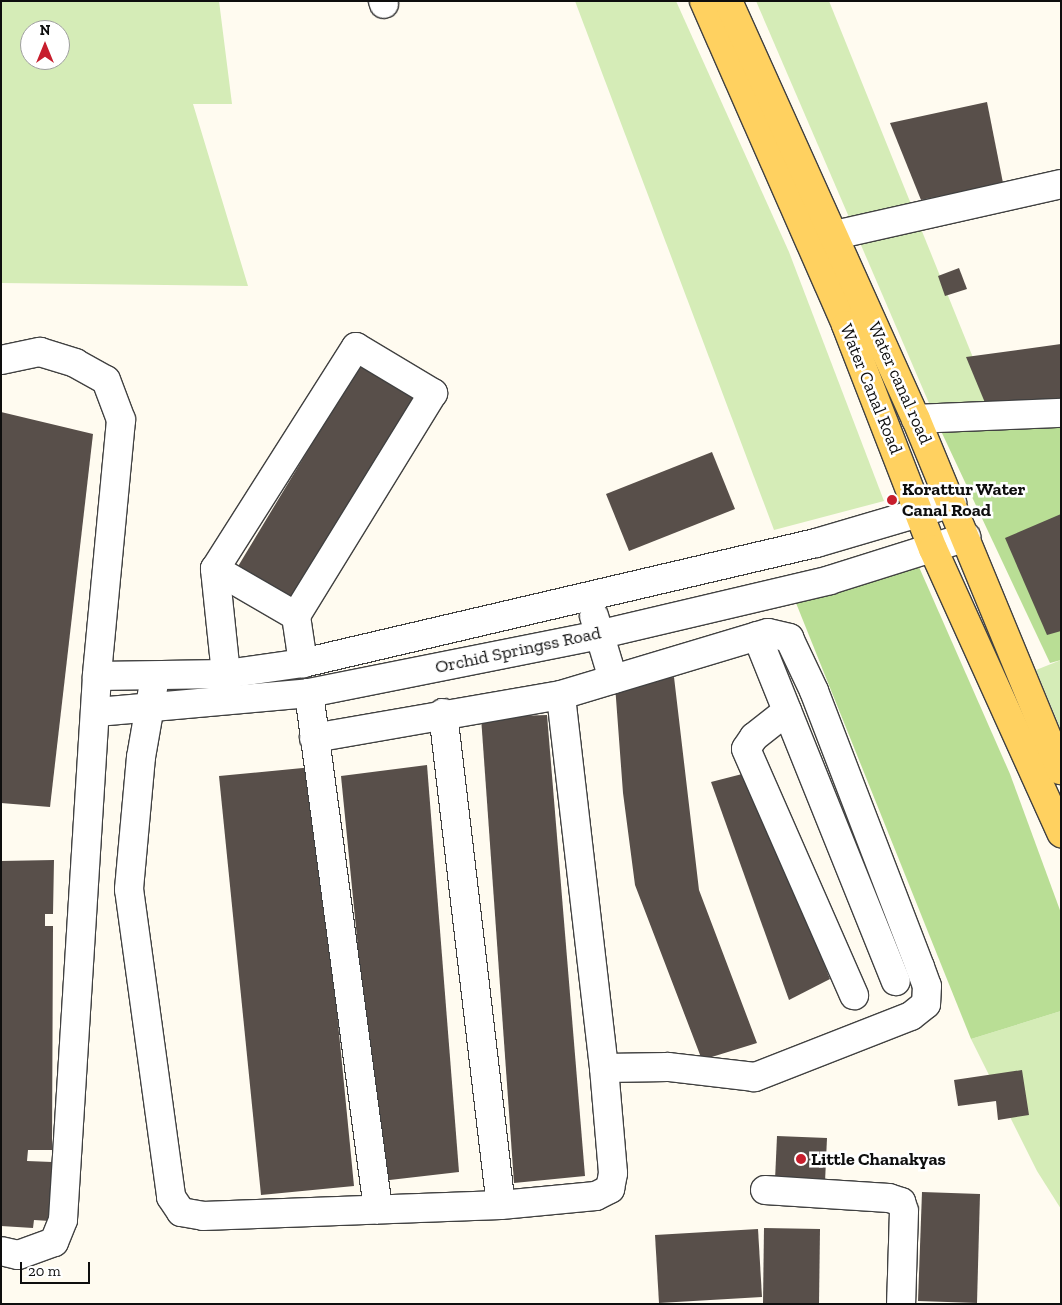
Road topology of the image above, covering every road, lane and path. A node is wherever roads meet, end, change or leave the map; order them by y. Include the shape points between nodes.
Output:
1 (704, 1) edge
2 (728, 1) edge
3 (1061, 184) edge
4 (823, 242) junction
5 (1, 360) edge
6 (1061, 412) edge
7 (916, 419) junction
8 (952, 503) junction
9 (920, 512) junction
10 (966, 537) junction
11 (933, 549) junction
12 (215, 569) junction
13 (590, 598) junction
14 (296, 616) junction
15 (598, 635) junction
16 (756, 636) junction
17 (303, 663) junction
18 (226, 674) junction
19 (97, 676) junction
20 (155, 677) junction
21 (613, 679) junction
22 (309, 693) junction
23 (561, 695) junction
24 (148, 710) junction
25 (787, 711) junction
26 (97, 712) junction
27 (442, 713) junction
28 (314, 738) junction
29 (1047, 757) edge
30 (1060, 830) edge
31 (896, 982) dead end
32 (854, 995) dead end
33 (604, 1068) junction
34 (764, 1190) dead end
35 (501, 1205) junction
36 (378, 1209) junction
37 (1, 1251) edge
38 (901, 1304) edge

1 - 4 main road, Water Canal Road
2 - 4 main road, Water canal road
3 - 4 street
4 - 7 main road, Water canal road
4 - 9 main road, Water Canal Road
5 - 19 street via 40,352 75,363 106,380 121,420
6 - 7 street
7 - 8 main road, Water canal road
8 - 9 street, Orchid Springss Road
8 - 10 main road, Water canal road
9 - 11 main road, Water Canal Road
9 - 13 street, Orchid Springss Road via 816,543
10 - 11 street, Orchid Springss Road
10 - 29 main road, Water canal road
11 - 15 street, Orchid Springss Road via 830,580
11 - 29 main road, Water Canal Road
12 - 14 street
12 - 14 street via 356,347 365,352 433,393
12 - 18 street
13 - 15 street
13 - 17 street, Orchid Springss Road
14 - 17 street
15 - 21 street
15 - 22 street, Orchid Springss Road
16 - 21 street
16 - 25 street
16 - 33 street via 779,633 789,638 814,691 928,986 926,1004 911,1016 755,1077 668,1067
17 - 18 street, Orchid Springss Road
18 - 20 street, Orchid Springss Road
19 - 20 street, Orchid Springss Road
19 - 26 street
20 - 24 street
21 - 23 street
22 - 24 street, Orchid Springss Road
22 - 28 street
23 - 27 street
23 - 33 street
24 - 26 street, Orchid Springss Road
24 - 36 street via 129,889 171,1197 181,1212 203,1216
25 - 31 street
25 - 32 street via 754,737 746,749
26 - 37 street via 63,1220 54,1242 18,1255
27 - 28 street
27 - 35 street
28 - 36 street
29 - 30 main road, Water Canal Road
33 - 35 street via 613,1173 610,1189 596,1196
34 - 38 street via 889,1198 901,1202 904,1211
35 - 36 street

